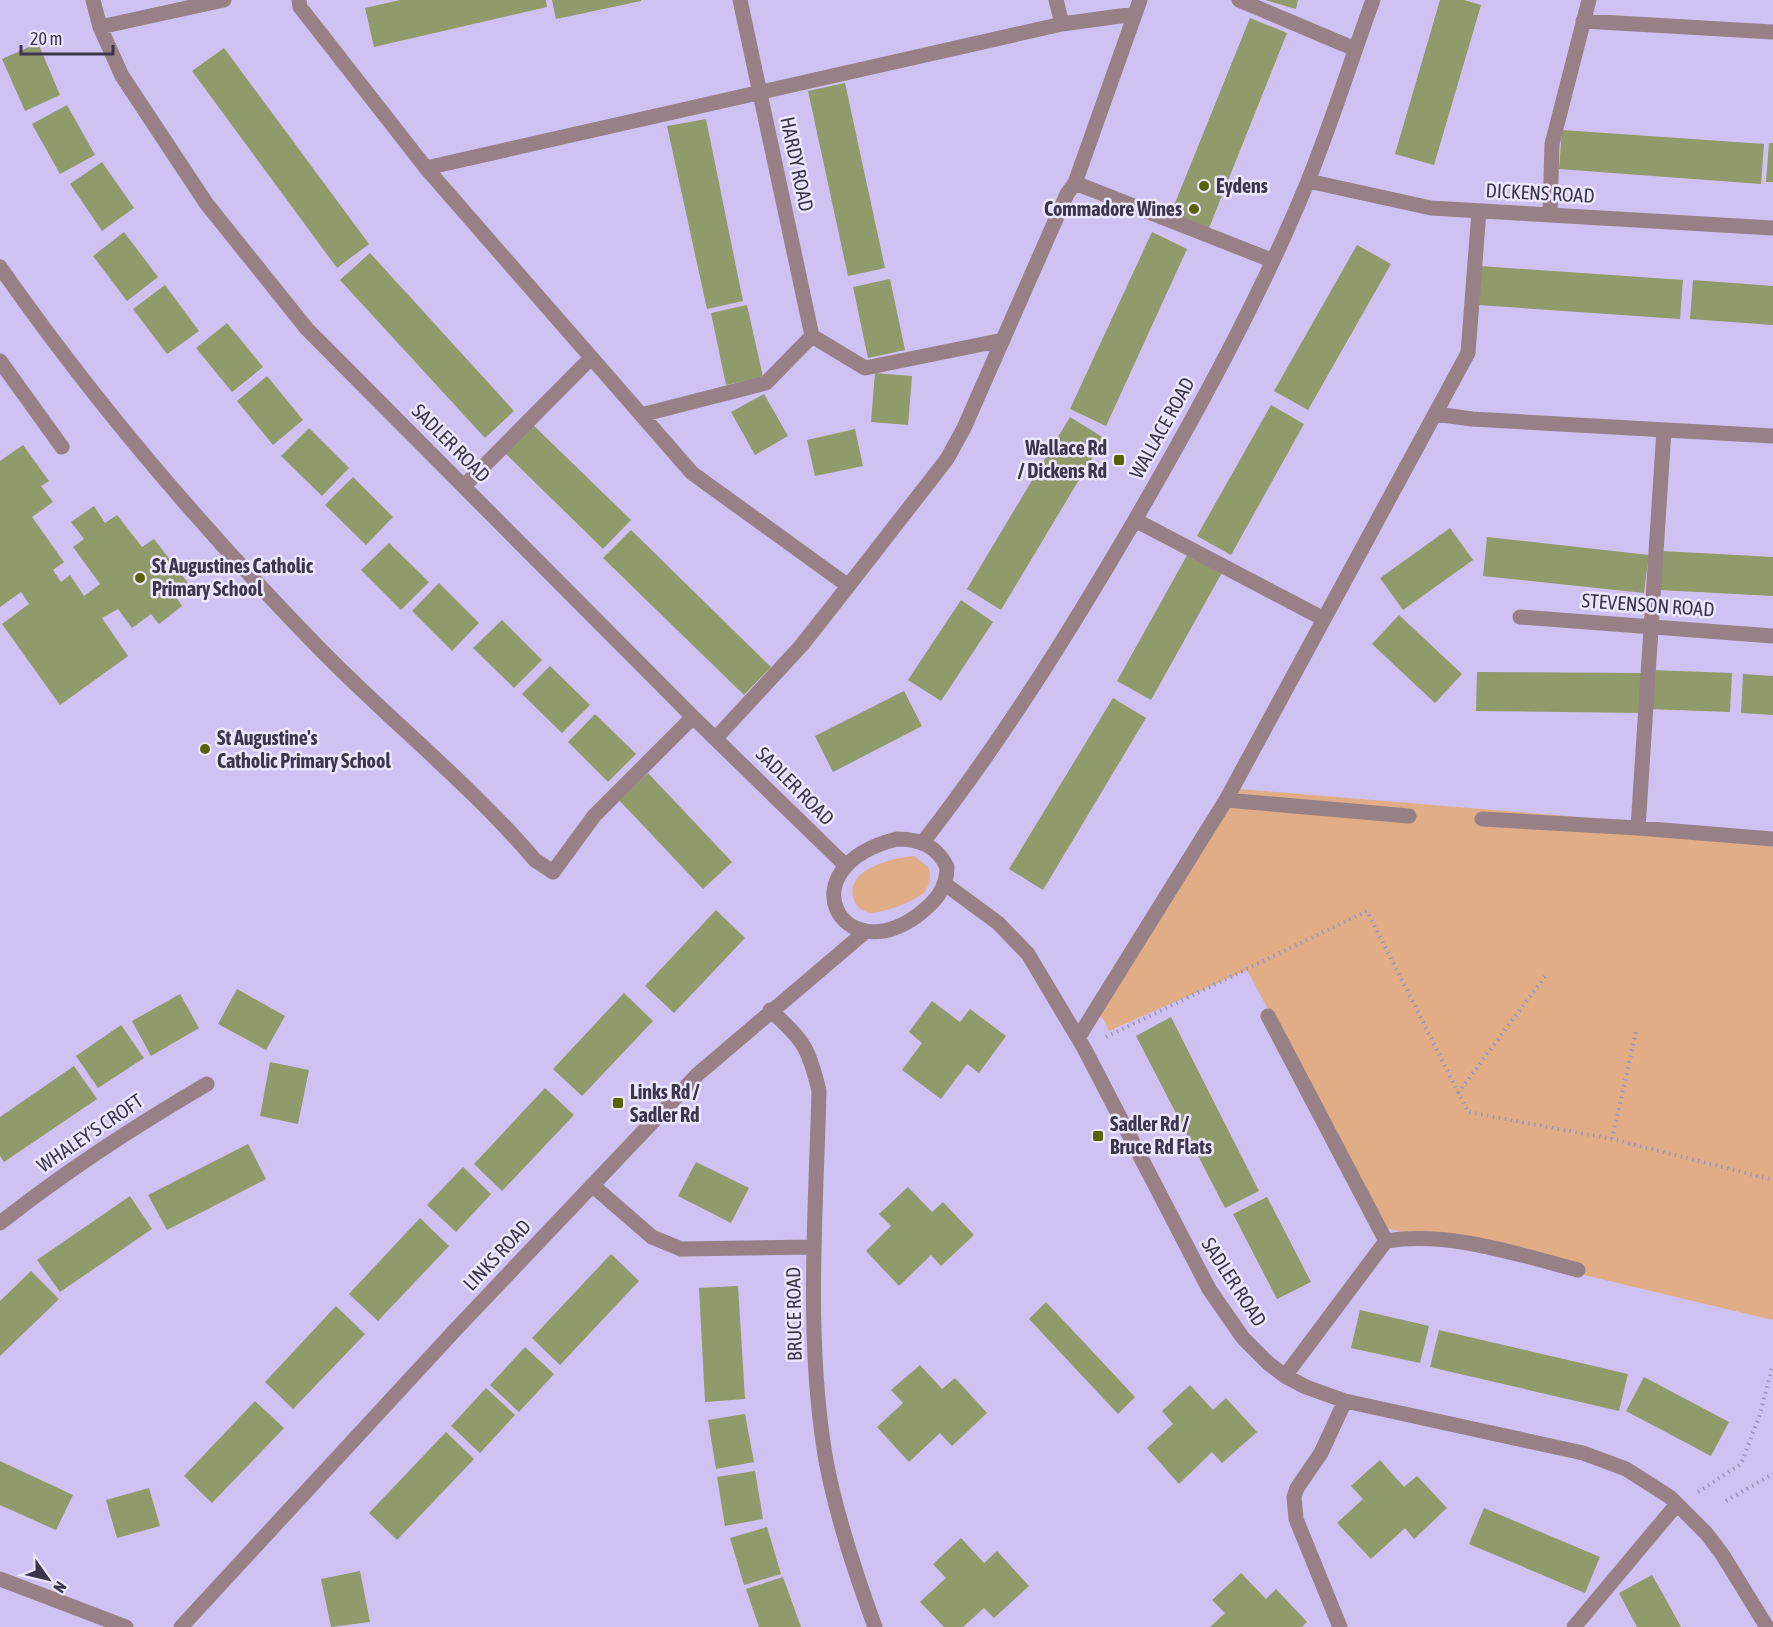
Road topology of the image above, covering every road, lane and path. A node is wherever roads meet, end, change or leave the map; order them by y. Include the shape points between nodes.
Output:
1 (93, 0) edge
2 (224, 0) edge
3 (299, 0) edge
4 (740, 0) edge
5 (1056, 0) edge
6 (1239, 0) edge
7 (1373, 0) edge
8 (1589, 0) edge
9 (1137, 7) edge
10 (1583, 21) junction
11 (1062, 24) junction
12 (100, 27) junction
13 (1773, 32) edge
14 (1355, 49) junction
15 (760, 94) junction
16 (426, 168) junction
17 (1308, 181) junction
18 (1076, 183) junction
19 (1479, 211) junction
20 (1550, 215) junction
21 (1773, 228) edge
22 (1271, 260) junction
23 (0, 267) edge
24 (812, 336) junction
25 (1003, 340) junction
26 (591, 358) junction
27 (0, 361) edge
28 (1436, 414) junction
29 (641, 415) junction
30 (1664, 430) junction
31 (1773, 436) edge
32 (62, 447) dead end
33 (464, 486) junction
34 (1135, 520) junction
35 (847, 585) junction
36 (1520, 617) dead end
37 (1324, 619) junction
38 (1651, 627) junction
39 (1773, 636) edge
40 (693, 717) junction
41 (716, 738) junction
42 (1226, 800) junction
43 (1409, 816) dead end
44 (1482, 819) dead end
45 (1638, 828) junction
46 (1773, 839) edge
47 (923, 842) junction
48 (845, 865) junction
49 (945, 884) junction
50 (865, 932) junction
51 (1545, 975) dead end
52 (770, 1010) junction
53 (1268, 1016) dead end
54 (1636, 1032) dead end
55 (1081, 1043) junction
56 (207, 1084) dead end
57 (1458, 1093) junction
58 (1612, 1139) junction
59 (1773, 1180) edge
60 (592, 1185) junction
61 (0, 1223) edge
62 (1386, 1241) junction
63 (814, 1247) junction
64 (1578, 1270) dead end
65 (1773, 1365) edge
66 (1285, 1376) junction
67 (1345, 1401) junction
68 (1773, 1474) edge
69 (1726, 1501) dead end
70 (1677, 1504) junction
71 (0, 1579) edge
72 (126, 1627) edge
73 (180, 1627) edge
74 (875, 1627) edge
75 (1340, 1627) edge
76 (1574, 1627) edge
77 (1767, 1627) edge

1 - 12 street, SADLER ROAD
2 - 12 street
3 - 16 street via 300,7
4 - 15 street, HARDY ROAD
5 - 11 street
6 - 14 street
7 - 14 street, WALLACE ROAD
8 - 10 street
9 - 11 street
9 - 18 street
10 - 13 street
10 - 20 street via 1552,144
11 - 15 street
12 - 33 street, SADLER ROAD via 122,76 206,203 308,329
14 - 17 street, WALLACE ROAD
15 - 16 street
15 - 24 street, HARDY ROAD
16 - 26 street
17 - 19 street, DICKENS ROAD via 1431,208
17 - 22 street, WALLACE ROAD
18 - 22 street
18 - 25 street via 1067,194
19 - 20 street, DICKENS ROAD
19 - 28 street via 1468,353
20 - 21 street, DICKENS ROAD
22 - 34 street, WALLACE ROAD via 1178,446
23 - 40 street via 61,353 150,465 203,523 318,647 535,860 553,872 594,816
24 - 25 street via 865,368
24 - 29 street via 766,383
25 - 35 street via 946,459
26 - 29 street
26 - 33 street
27 - 32 street
28 - 30 street
28 - 37 street
29 - 35 street via 692,473
30 - 31 street
30 - 38 street
33 - 40 street, SADLER ROAD
34 - 37 street
34 - 47 street, WALLACE ROAD via 1076,622
35 - 41 street via 801,646
36 - 38 street, STEVENSON ROAD
37 - 42 street
38 - 39 street, STEVENSON ROAD
38 - 45 street
40 - 41 street, SADLER ROAD
41 - 48 street, SADLER ROAD
42 - 43 street
42 - 55 street
44 - 45 street
45 - 46 street
47 - 48 street via 883,842 860,852
47 - 49 street via 943,858 947,867
48 - 50 street via 834,886 836,908 849,925
49 - 50 street via 938,897 906,924 888,931
49 - 55 street, SADLER ROAD via 998,923 1028,954
50 - 52 street, LINKS ROAD
51 - 57 path
52 - 60 street, LINKS ROAD via 698,1074
52 - 63 street, BRUCE ROAD via 798,1035 812,1061 819,1091
53 - 62 street
54 - 58 path
55 - 57 path via 1367,911
55 - 66 street, SADLER ROAD via 1209,1289 1243,1338
56 - 61 street, WHALEY'S CROFT via 56,1179
57 - 58 path via 1468,1112
58 - 59 path
60 - 63 street via 652,1237 681,1249
60 - 73 street, LINKS ROAD
62 - 64 street via 1413,1237 1466,1243
62 - 66 street
63 - 74 street, BRUCE ROAD via 816,1376 826,1461 846,1547
65 - 70 path via 1741,1464
66 - 67 street, SADLER ROAD
67 - 70 street, SADLER ROAD via 1583,1453 1626,1469
67 - 75 street via 1321,1453 1294,1497 1296,1519
68 - 69 path
70 - 76 street
70 - 77 street, SADLER ROAD via 1722,1554
71 - 72 street

